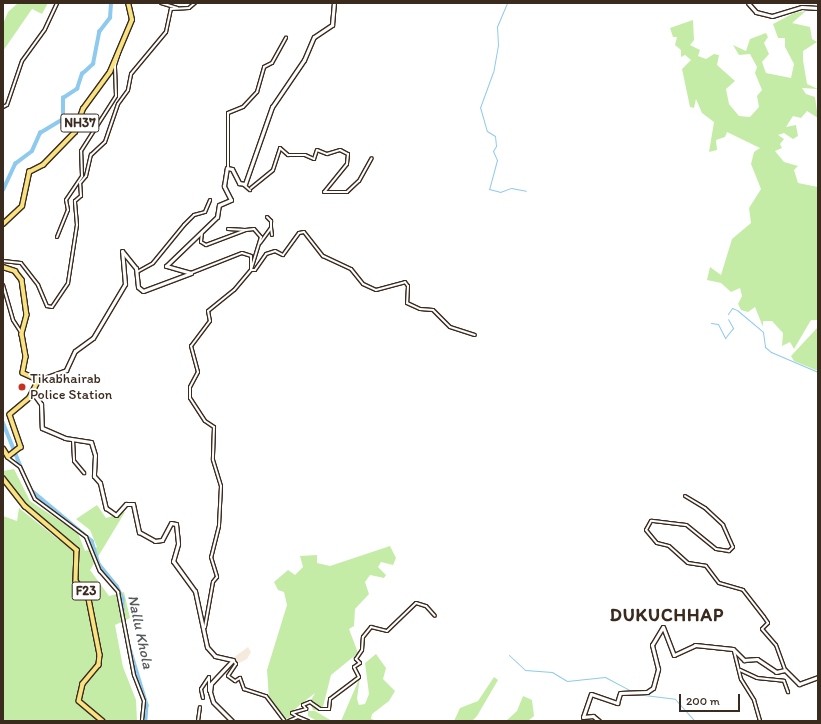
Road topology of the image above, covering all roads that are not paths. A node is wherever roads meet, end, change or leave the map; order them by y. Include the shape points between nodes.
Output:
1 (57, 3) edge
2 (128, 3) edge
3 (161, 3) edge
4 (195, 3) edge
5 (334, 3) edge
6 (748, 3) edge
7 (178, 8) junction
8 (818, 8) edge
9 (286, 38) dead end
10 (120, 43) junction
11 (3, 107) edge
12 (372, 158) dead end
13 (228, 167) junction
14 (80, 183) junction
15 (239, 183) junction
16 (74, 184) junction
17 (210, 200) dead end
18 (267, 217) dead end
19 (3, 224) edge
20 (271, 228) junction
21 (203, 229) junction
22 (228, 229) dead end
23 (246, 230) junction
24 (272, 235) dead end
25 (57, 237) dead end
26 (260, 243) junction
27 (3, 261) edge
28 (3, 267) edge
29 (251, 270) junction
30 (137, 272) junction
31 (191, 273) junction
32 (3, 285) edge
33 (22, 334) junction
34 (475, 335) dead end
35 (39, 380) junction
36 (33, 393) junction
37 (73, 439) junction
38 (3, 446) edge
39 (3, 450) edge
40 (8, 457) junction
41 (84, 473) dead end
42 (3, 478) edge
43 (685, 496) dead end
44 (435, 616) dead end
45 (205, 627) junction
46 (732, 649) junction
47 (233, 660) junction
48 (740, 670) junction
49 (785, 670) junction
50 (818, 677) edge
51 (210, 692) junction
52 (788, 692) dead end
53 (203, 698) dead end
54 (200, 707) dead end
55 (298, 717) junction
56 (103, 721) edge
57 (142, 721) edge
58 (198, 721) edge
59 (232, 721) edge
60 (285, 721) edge
61 (289, 721) edge
62 (308, 721) edge
63 (599, 721) edge
64 (760, 721) edge

1 - 11 street via 45,29 22,61 7,105
2 - 10 main road, NH37 via 132,20
3 - 7 street
4 - 7 street
5 - 15 street via 332,25 314,37 304,60 275,100 258,153 249,167 248,180 245,184
6 - 8 street via 756,12 772,16 802,7
7 - 14 street via 170,9 166,32 131,74 128,90 118,104 105,142 91,155 86,176
9 - 13 street via 272,64 264,67 257,92 243,107 228,113
10 - 16 street via 115,65 116,96 81,151 82,176
10 - 19 main road, NH37 via 110,72 83,109 78,127 43,165 29,172 22,206
12 - 15 street via 359,181 347,192 324,192 347,164 348,154 340,150 327,154 317,150 314,159 306,155 288,155 280,148 273,170 250,189
13 - 15 street
13 - 21 street via 224,186 231,200 219,205 217,217
14 - 16 street
14 - 27 street via 68,283 52,307 47,306 38,286 21,263
16 - 25 street
17 - 30 street via 205,212 194,215 153,263
18 - 20 street via 271,221
20 - 24 street
20 - 26 street
21 - 23 street via 201,242 206,245
21 - 31 street via 166,266
22 - 23 street
23 - 26 street via 260,233
26 - 29 street
28 - 33 main road via 15,271 22,280 27,320
29 - 31 street via 251,256 242,252
29 - 34 street via 255,270 266,254 275,251 283,255 299,233 304,232 323,256 351,269 363,284 376,290 405,282 408,286 407,303 420,309 433,310 450,327
29 - 45 street via 234,290 208,311 210,321 191,346 198,372 190,386 190,398 205,421 214,427 213,460 221,486 219,526 211,557 217,577 212,582
30 - 31 street via 138,287 143,292
30 - 35 street via 122,251 126,278 122,290 93,338 76,351 66,370
32 - 33 street via 13,320
33 - 35 main road via 26,357 23,375
35 - 36 main road
36 - 37 street via 41,404 42,428
36 - 40 main road via 10,415 21,447
37 - 41 street via 74,461
37 - 45 street via 92,444 94,476 100,483 101,501 112,514 117,514 126,504 133,504 139,532 155,541 162,540 171,523 176,524 178,544 173,561 195,591
38 - 39 street
39 - 40 main road
40 - 57 street via 20,467 35,498 86,537 100,571 120,596 134,675 144,701
42 - 56 main road, F23 via 25,506 77,550 76,582 88,600 100,655 98,665 83,684 79,701
43 - 49 street via 705,508 723,525 733,547 729,551 716,550 686,525 651,521 646,530 657,543 670,546 688,563 706,566 719,583 744,590 768,623 762,629 776,645
44 - 55 street via 426,606 416,603 387,631 371,628 363,637 362,650 356,659 360,663 354,667 359,677 330,699 329,709 320,709 310,702 303,705 306,709 292,713
45 - 47 street via 211,653
46 - 48 street
46 - 49 street via 744,660 757,659 776,672
46 - 63 street via 695,645 674,655 669,646 667,632 662,628 652,645 658,667 655,684 650,691 620,693 617,703 591,694 583,717 593,716
47 - 51 street via 211,684
47 - 60 street via 236,664 228,676 235,681 240,678 244,689 266,696
48 - 52 street via 758,678 784,681
48 - 64 street
49 - 50 street via 799,684
51 - 53 street via 209,677 201,689
51 - 59 street via 213,702
54 - 58 street
55 - 61 street
55 - 62 street

